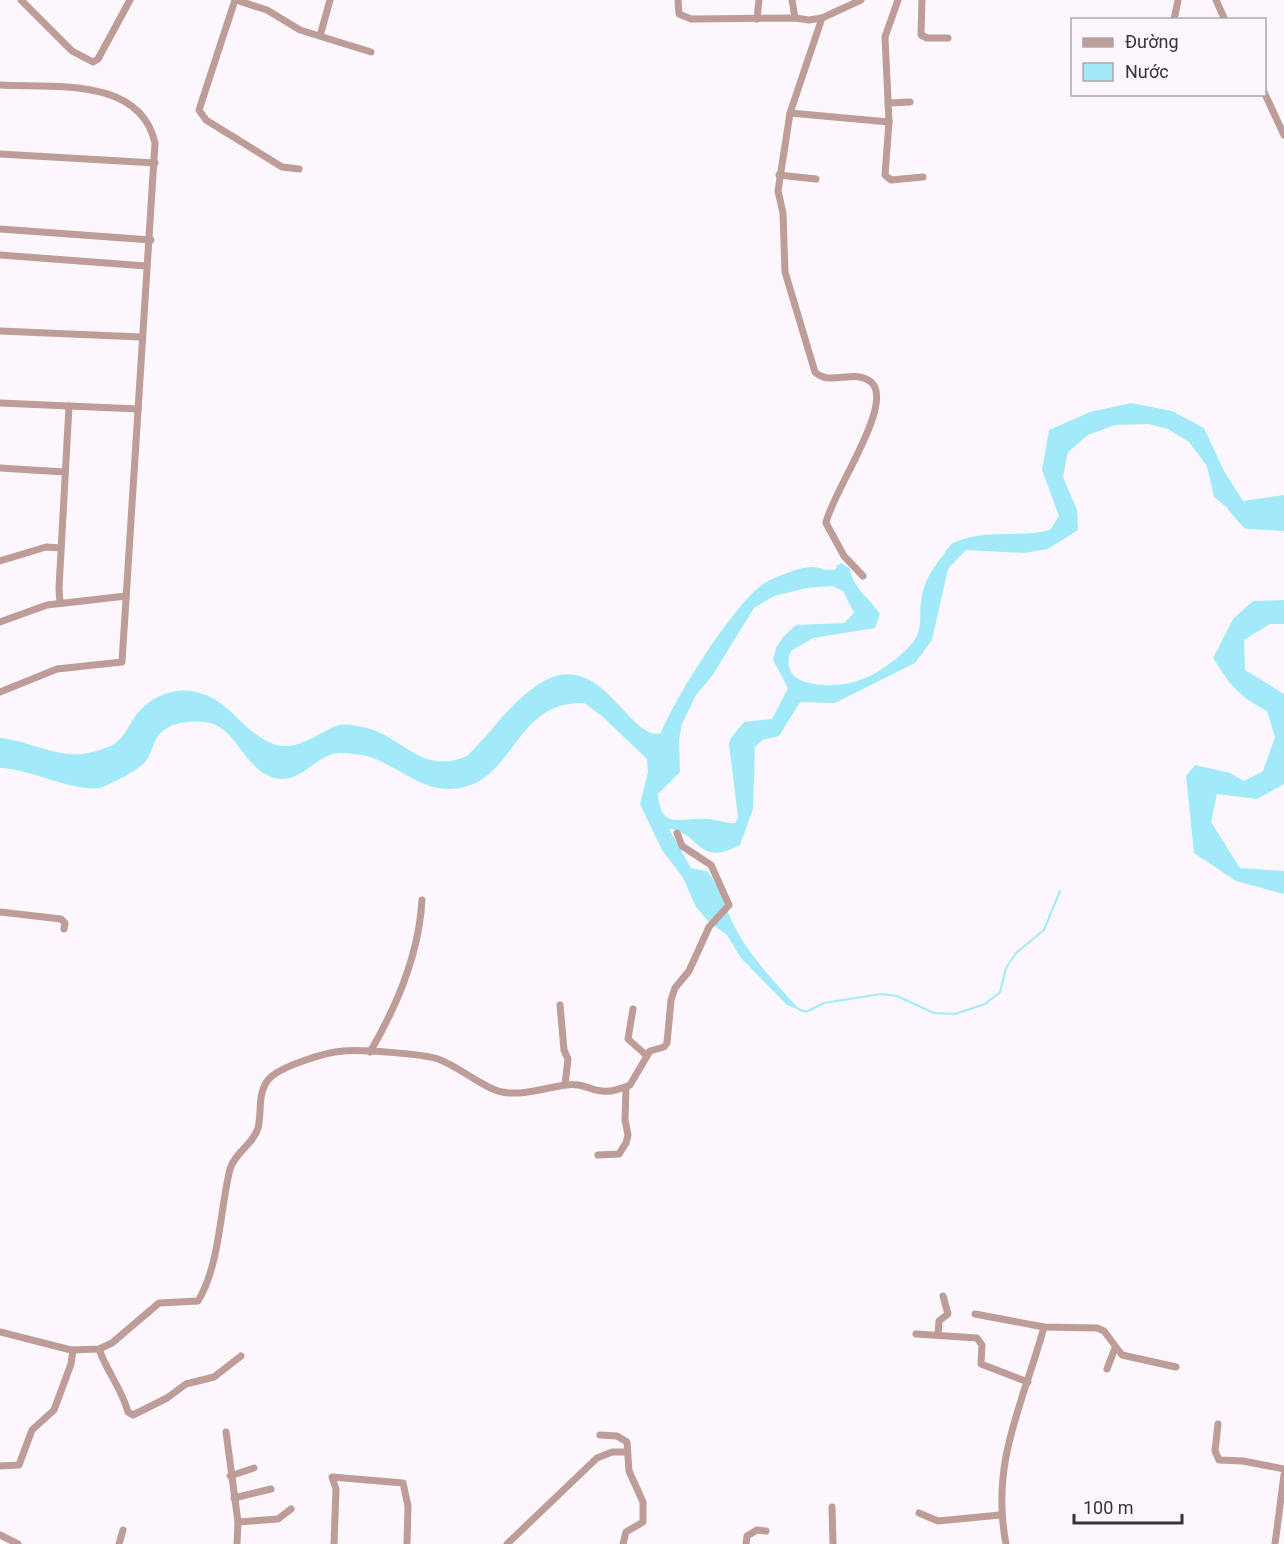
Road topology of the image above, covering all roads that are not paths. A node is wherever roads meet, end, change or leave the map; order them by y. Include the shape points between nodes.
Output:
1 (21, 0) edge
2 (130, 0) edge
3 (235, 0) edge
4 (330, 0) edge
5 (678, 0) edge
6 (759, 0) edge
7 (792, 0) edge
8 (839, 0) edge
9 (861, 0) edge
10 (898, 0) edge
11 (922, 0) edge
12 (1178, 0) edge
13 (1216, 2) edge
14 (842, 8) junction
15 (795, 18) junction
16 (822, 18) junction
17 (1174, 18) edge
18 (1224, 18) edge
19 (757, 19) junction
20 (320, 36) junction
21 (948, 38) dead end
22 (371, 52) dead end
23 (0, 85) edge
24 (1266, 96) edge
25 (910, 102) dead end
26 (888, 103) junction
27 (790, 113) junction
28 (889, 122) junction
29 (1284, 135) edge
30 (0, 154) edge
31 (155, 163) junction
32 (299, 169) dead end
33 (779, 175) junction
34 (923, 177) dead end
35 (816, 179) dead end
36 (0, 229) edge
37 (151, 240) junction
38 (0, 255) edge
39 (146, 266) junction
40 (0, 331) edge
41 (141, 337) junction
42 (0, 403) edge
43 (69, 406) junction
44 (138, 408) junction
45 (0, 468) edge
46 (65, 472) junction
47 (61, 548) junction
48 (0, 561) edge
49 (863, 576) dead end
50 (126, 596) junction
51 (60, 603) junction
52 (0, 622) edge
53 (0, 692) edge
54 (677, 833) dead end
55 (422, 900) dead end
56 (0, 912) edge
57 (64, 929) dead end
58 (560, 1005) dead end
59 (633, 1009) dead end
60 (370, 1052) junction
61 (646, 1055) junction
62 (565, 1085) junction
63 (626, 1087) junction
64 (598, 1155) dead end
65 (943, 1296) dead end
66 (975, 1314) dead end
67 (1044, 1327) junction
68 (0, 1332) edge
69 (916, 1334) dead end
70 (938, 1335) junction
71 (1115, 1348) junction
72 (99, 1349) junction
73 (73, 1350) junction
74 (241, 1356) dead end
75 (1176, 1367) dead end
76 (1107, 1369) dead end
77 (1028, 1382) junction
78 (1218, 1424) dead end
79 (226, 1432) dead end
80 (600, 1435) dead end
81 (627, 1452) junction
82 (0, 1466) edge
83 (254, 1468) dead end
84 (1284, 1469) edge
85 (1284, 1474) edge
86 (230, 1476) junction
87 (271, 1489) dead end
88 (234, 1498) junction
89 (832, 1507) dead end
90 (291, 1509) dead end
91 (919, 1513) dead end
92 (1000, 1515) junction
93 (238, 1522) junction
94 (123, 1530) dead end
95 (766, 1531) dead end
96 (0, 1535) edge
97 (18, 1544) edge
98 (119, 1544) edge
99 (237, 1544) edge
100 (334, 1544) edge
101 (407, 1544) edge
102 (507, 1544) edge
103 (623, 1544) edge
104 (746, 1544) edge
105 (833, 1544) edge
106 (1006, 1544) edge
107 (1275, 1544) edge

1 - 2 street via 72,51 93,62
3 - 20 street
3 - 32 street via 199,110 206,120 282,167
4 - 20 street
5 - 19 street via 679,14 691,19
6 - 19 street
7 - 15 street
8 - 14 street
9 - 14 street
10 - 26 street via 885,37
11 - 21 street via 921,35
12 - 17 street
13 - 18 street
14 - 16 street
15 - 16 street
15 - 19 street
16 - 27 street
20 - 22 street
23 - 31 street via 82,89 118,97 132,105 152,129
24 - 29 street
25 - 26 street
26 - 28 street
27 - 28 street
27 - 33 street
28 - 34 street via 887,178
30 - 31 street
31 - 37 street
33 - 35 street
33 - 49 street via 785,272 814,372 826,378 862,377 878,392 879,402 866,435 826,523 844,556
36 - 37 street
37 - 39 street
38 - 39 street
39 - 41 street
40 - 41 street
41 - 44 street
42 - 43 street
43 - 44 street
43 - 46 street
44 - 50 street
45 - 46 street
46 - 47 street
47 - 48 street via 46,547
47 - 51 street
50 - 51 street
50 - 53 street via 122,662 57,669
51 - 52 street
54 - 61 street via 682,846 711,865 728,908 709,927 689,971 673,993 668,1043
55 - 60 street via 414,954 387,1024
56 - 57 street via 61,919
58 - 62 street via 568,1059
59 - 61 street via 628,1039
60 - 62 street via 431,1057 503,1092
60 - 72 street via 334,1052 269,1078 262,1093 254,1137 231,1169 211,1266 198,1300 159,1303 112,1343
61 - 63 street via 633,1082
62 - 63 street via 604,1093
63 - 64 street via 626,1143 619,1154
65 - 70 street via 948,1314 939,1321
66 - 67 street
67 - 71 street via 1104,1330
67 - 77 street
68 - 73 street
69 - 70 street
70 - 77 street via 980,1339 981,1364
71 - 75 street via 1122,1354
71 - 76 street
72 - 73 street
72 - 74 street via 128,1412 133,1415 186,1384 214,1377
73 - 82 street via 52,1414 32,1430 19,1465
77 - 92 street via 1006,1445
78 - 84 street via 1215,1451 1219,1460
79 - 86 street
80 - 81 street via 625,1440
81 - 102 street via 597,1458
81 - 103 street via 628,1471 644,1509 643,1522 626,1532
83 - 86 street
85 - 107 street
86 - 88 street
87 - 88 street
88 - 93 street
89 - 105 street
90 - 93 street via 278,1518
91 - 92 street via 938,1521
92 - 106 street
93 - 99 street
94 - 98 street
95 - 104 street via 753,1532 747,1536
96 - 97 street
100 - 101 street via 333,1477 403,1483 408,1506

